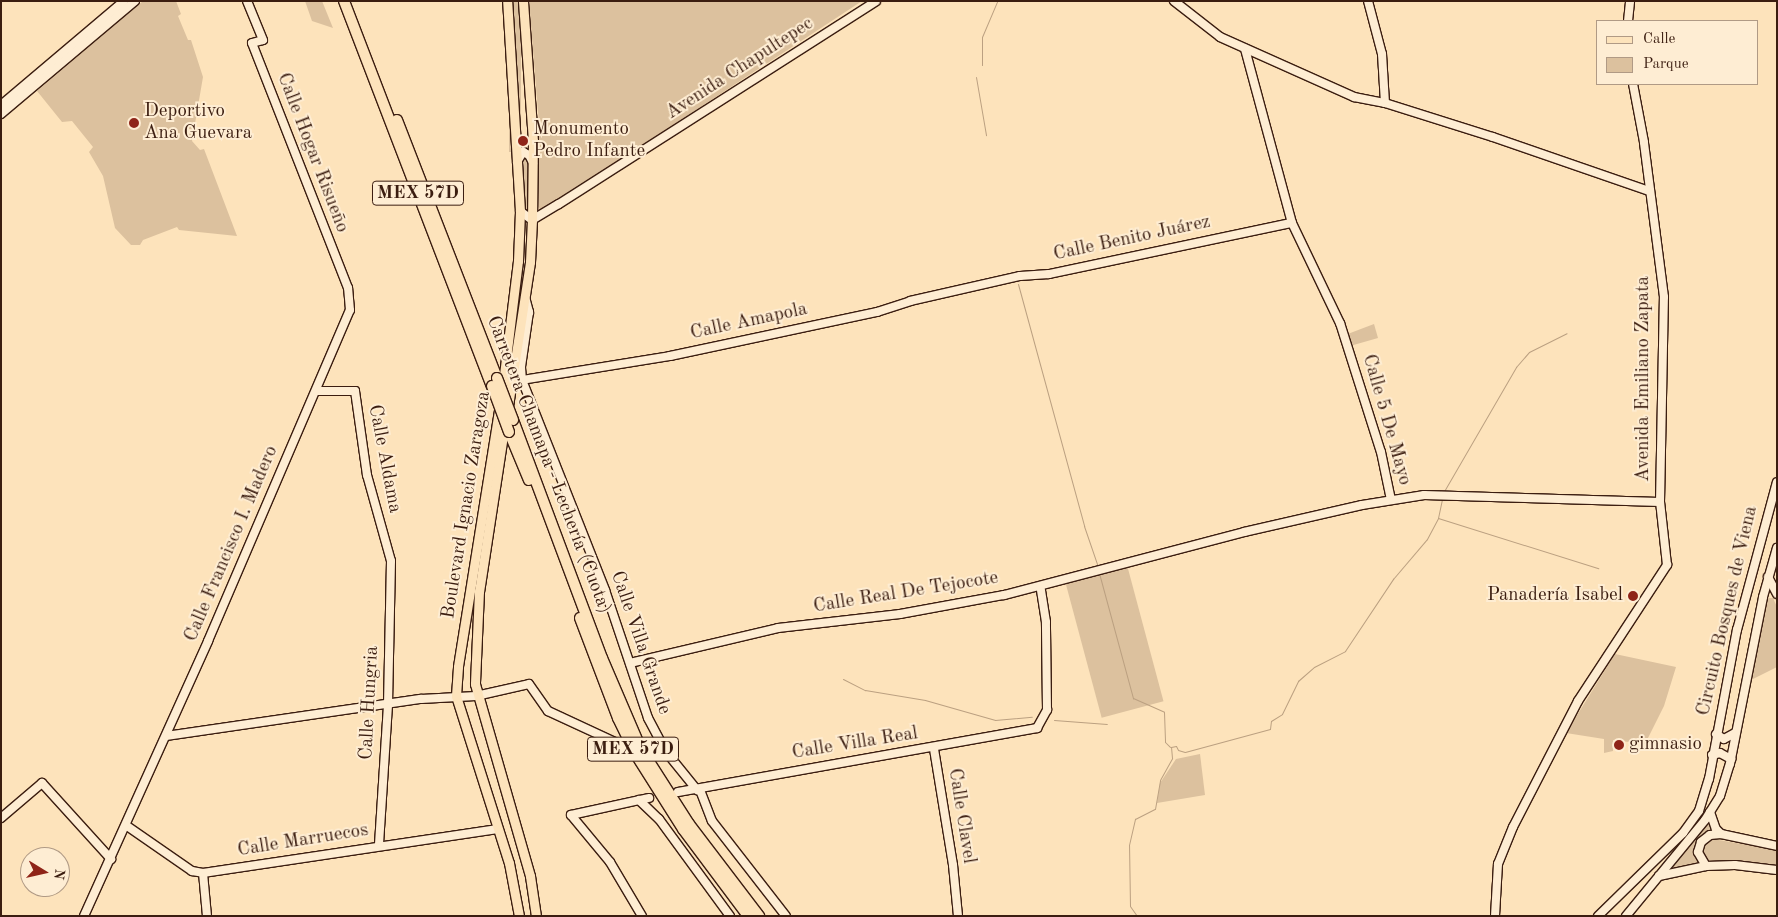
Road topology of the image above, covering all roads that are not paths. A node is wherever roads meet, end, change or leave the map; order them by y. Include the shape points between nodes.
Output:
1 (124, 1) edge
2 (135, 1) edge
3 (247, 1) edge
4 (344, 1) edge
5 (351, 1) edge
6 (507, 1) edge
7 (523, 1) edge
8 (876, 1) edge
9 (1174, 1) edge
10 (1368, 1) edge
11 (1630, 1) edge
12 (1628, 20) edge
13 (1245, 48) junction
14 (1633, 85) edge
15 (1385, 103) junction
16 (1, 105) edge
17 (1, 114) edge
18 (517, 165) junction
19 (533, 165) junction
20 (1649, 191) junction
21 (520, 211) junction
22 (532, 220) junction
23 (1292, 223) junction
24 (342, 273) joint
25 (979, 286) joint
26 (525, 298) junction
27 (522, 380) junction
28 (494, 382) junction
29 (317, 391) junction
30 (1777, 482) edge
31 (1775, 492) edge
32 (1391, 500) junction
33 (1660, 502) junction
34 (1767, 519) junction
35 (1777, 519) edge
36 (1777, 548) edge
37 (391, 561) joint
38 (1768, 577) junction
39 (1040, 586) junction
40 (1777, 594) edge
41 (630, 663) junction
42 (456, 696) junction
43 (476, 696) junction
44 (388, 704) junction
45 (1735, 733) junction
46 (1716, 734) junction
47 (166, 736) junction
48 (615, 742) dead end
49 (934, 749) junction
50 (1712, 756) junction
51 (1731, 759) junction
52 (699, 790) junction
53 (678, 792) dead end
54 (649, 798) dead end
55 (639, 800) junction
56 (1710, 812) junction
57 (1, 818) edge
58 (127, 826) junction
59 (498, 829) junction
60 (1721, 834) junction
61 (379, 846) junction
62 (1777, 846) edge
63 (111, 859) junction
64 (1706, 866) junction
65 (1777, 870) edge
66 (203, 873) junction
67 (1659, 876) junction
68 (84, 916) edge
69 (207, 916) edge
70 (519, 916) edge
71 (536, 916) edge
72 (642, 916) edge
73 (730, 916) edge
74 (748, 916) edge
75 (759, 916) edge
76 (786, 916) edge
77 (958, 916) edge
78 (1495, 916) edge
79 (1598, 916) edge
80 (1626, 916) edge

1 - 16 street
2 - 17 street
3 - 24 street, Calle Hogar Risueño via 263,40 252,44
4 - 28 highway, Carretera Chamapa - Lechería (Cuota) / MEX 57D
5 - 28 highway, Carretera Chamapa - Lechería (Cuota) / MEX 57D
6 - 18 main road, Boulevard Ignacio Zaragoza
7 - 19 main road, Boulevard Ignacio Zaragoza
8 - 22 street, Avenida Chapultepec via 694,120
9 - 13 street via 1220,36
10 - 15 street via 1382,54
11 - 12 street
13 - 15 street via 1354,97
13 - 23 street, Calle 5 De Mayo
14 - 20 street, Avenida Emiliano Zapata
15 - 20 street
18 - 19 street via 523,152 529,155
18 - 21 main road, Boulevard Ignacio Zaragoza
19 - 22 main road, Boulevard Ignacio Zaragoza
20 - 33 street, Avenida Emiliano Zapata via 1664,297
21 - 22 street
21 - 42 main road, Boulevard Ignacio Zaragoza via 510,338
22 - 26 main road, Boulevard Ignacio Zaragoza
23 - 25 street, Calle Benito Juárez
23 - 32 street, Calle 5 De Mayo via 1349,349 1381,452
24 - 29 street, Calle Francisco I. Madero via 351,299 350,310
25 - 27 street, Calle Amapola via 910,301 877,312 670,356
26 - 27 street, Calle Villa Grande via 529,312
26 - 43 main road, Boulevard Ignacio Zaragoza via 479,591 474,670
27 - 41 street, Calle Villa Grande
28 - 74 highway, Carretera Chamapa - Lechería (Cuota) / MEX 57D, bridge via 509,432 618,718 659,793
28 - 75 highway, Carretera Chamapa - Lechería (Cuota) / MEX 57D, bridge via 513,420 602,658 641,749 689,824
29 - 37 street, Calle Aldama via 355,391 367,475
29 - 47 street, Calle Francisco I. Madero
30 - 31 street, Circuito Bosques de Viena
31 - 34 street, Circuito Bosques de Viena
32 - 33 street, Calle Real De Tejocote via 1432,495
32 - 39 street, Calle Real De Tejocote via 1244,532
33 - 78 street, Avenida Emiliano Zapata via 1667,565 1578,701 1512,827 1498,864
34 - 35 street
34 - 46 street, Circuito Bosques de Viena via 1737,630
36 - 38 street, Circuito Bosques de Viena
37 - 44 street, Calle Hungria
38 - 40 street
38 - 45 street, Circuito Bosques de Viena
39 - 41 street, Calle Real De Tejocote via 900,614 778,628
39 - 49 street, Calle Villa Real via 1046,622 1047,710 1037,728
41 - 52 street, Calle Villa Grande via 654,733
42 - 43 street
42 - 44 street
42 - 59 main road, Boulevard Ignacio Zaragoza
43 - 48 street via 529,684 548,711
43 - 71 main road, Boulevard Ignacio Zaragoza via 530,876
44 - 47 street
44 - 61 street, Calle Hungria
45 - 46 street via 1724,739
45 - 51 street, Circuito Bosques de Viena
46 - 50 street, Circuito Bosques de Viena
47 - 58 street, Calle Francisco I. Madero
49 - 52 street, Calle Villa Real via 767,774
49 - 77 street, Calle Clavel via 948,827
50 - 51 street via 1720,753
50 - 79 street, Circuito Bosques de Viena via 1699,811 1683,833
51 - 56 street, Circuito Bosques de Viena via 1720,796
52 - 53 street, Calle Villa Real
52 - 76 street, Calle Villa Grande via 712,821
54 - 55 street
55 - 72 street via 571,815 610,862
55 - 73 street via 658,818
56 - 60 street
56 - 67 street, Circuito Bosques de Viena
57 - 63 street via 42,784
58 - 63 street, Calle Francisco I. Madero
58 - 66 street via 192,870
59 - 61 street, Calle Marruecos
59 - 70 main road, Boulevard Ignacio Zaragoza via 514,879
60 - 62 street
60 - 64 street via 1710,834 1701,842 1698,852
61 - 66 street, Calle Marruecos
63 - 68 street, Calle Francisco I. Madero
64 - 65 street via 1735,865
64 - 67 street
66 - 69 street
67 - 80 street, Circuito Bosques de Viena

